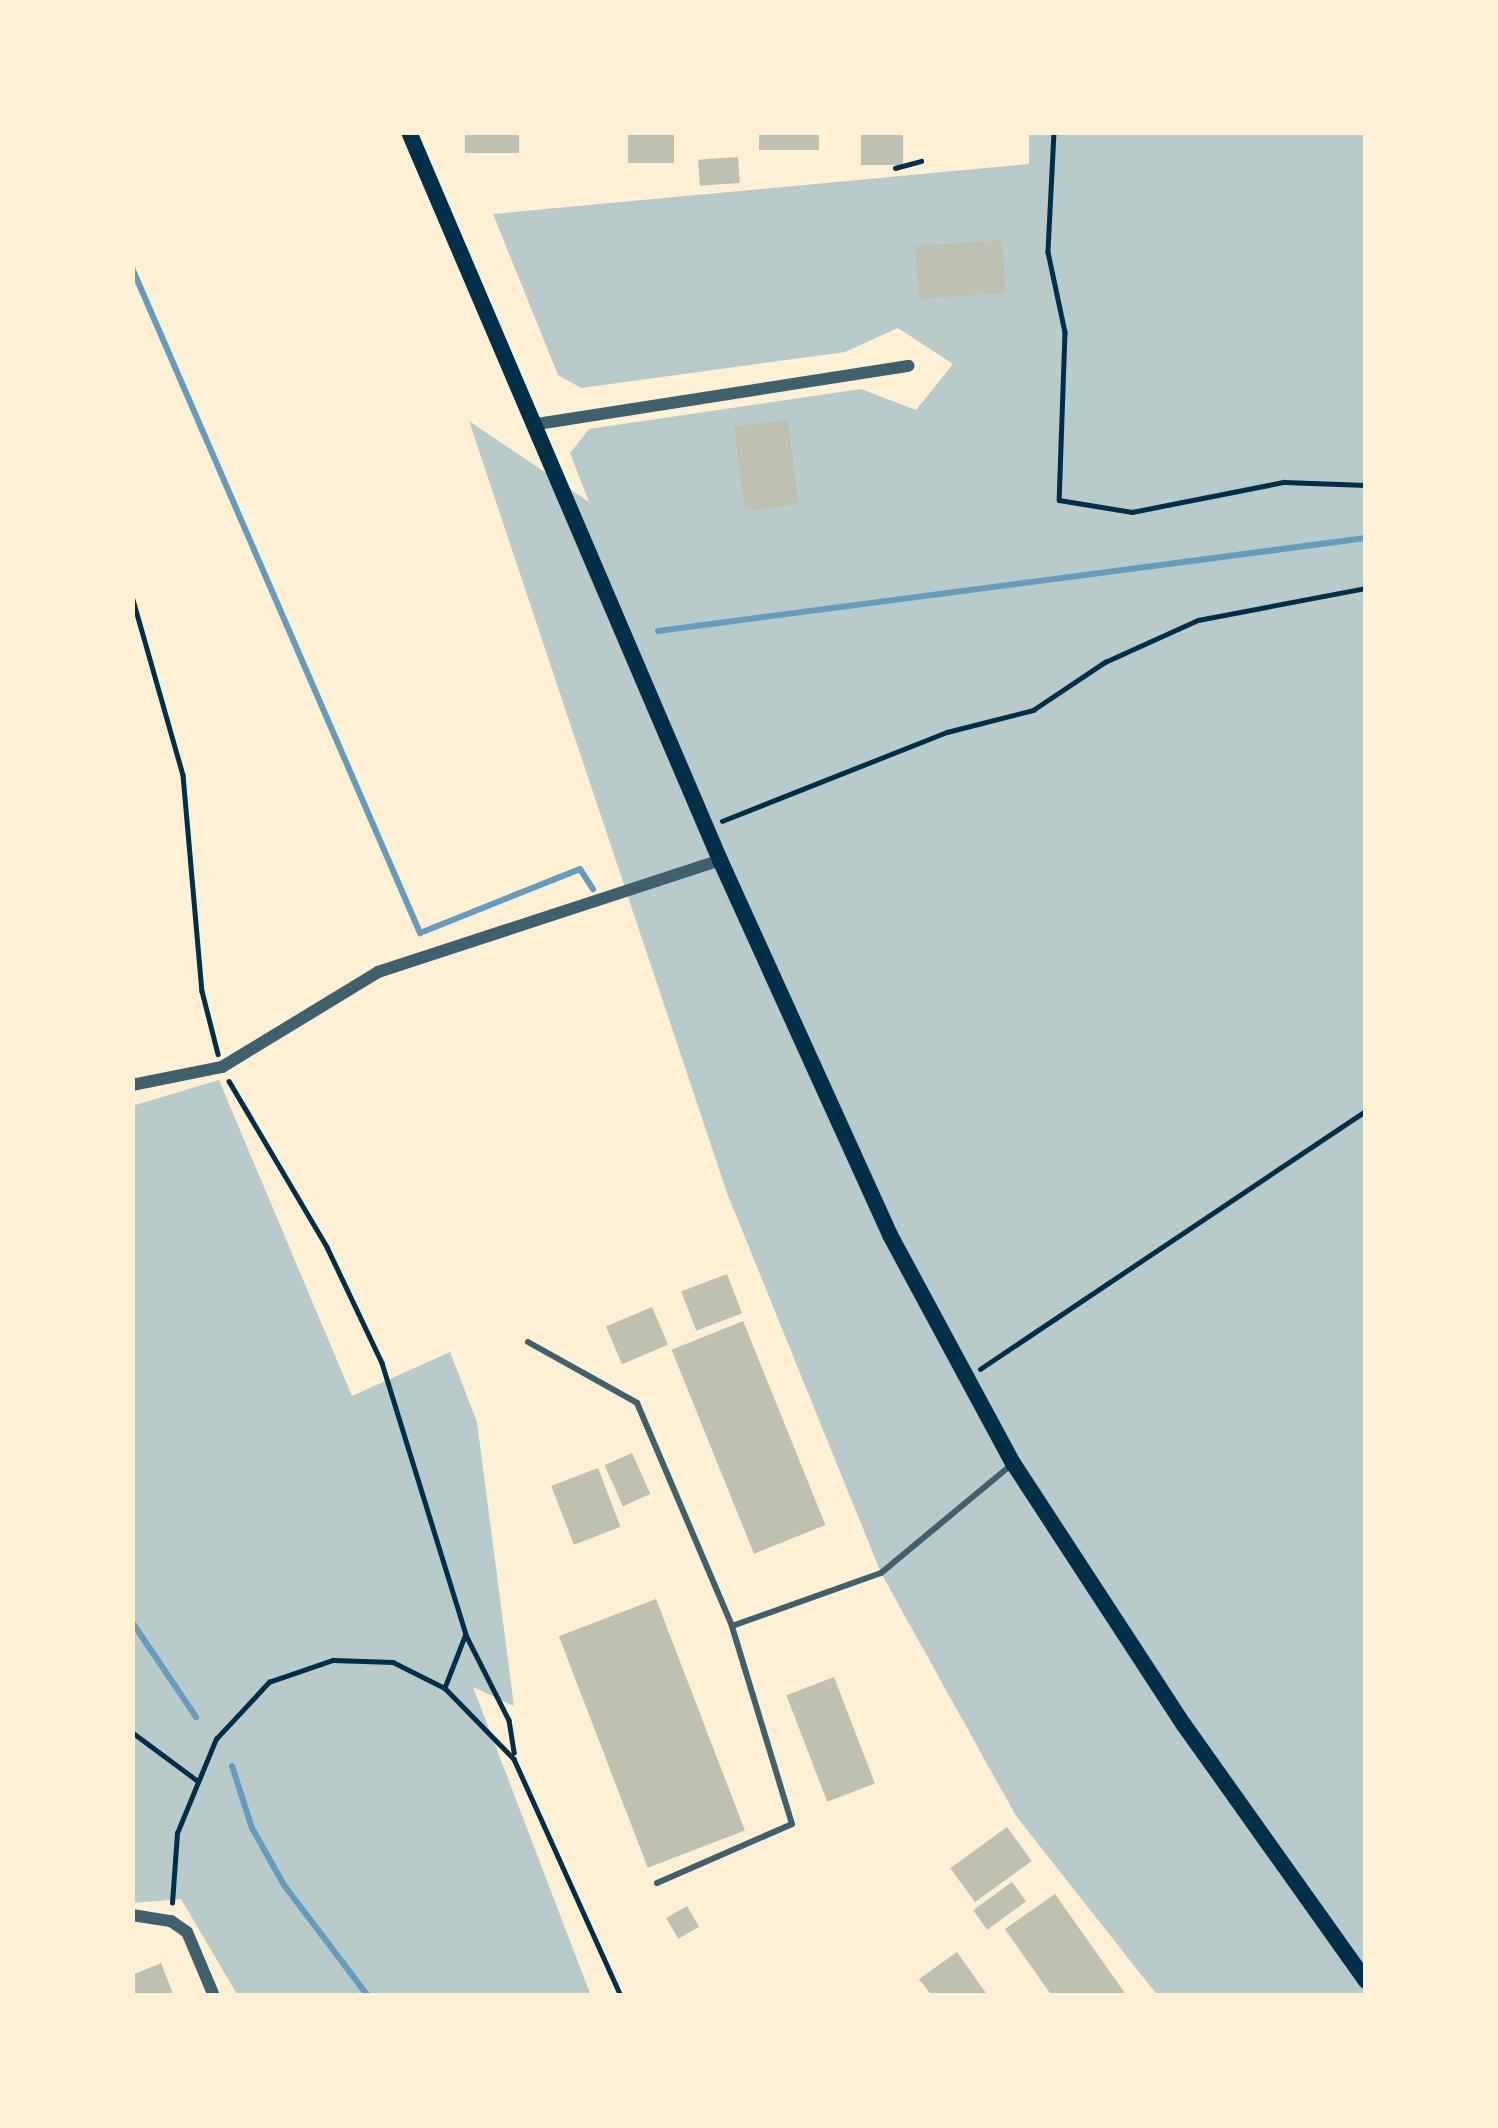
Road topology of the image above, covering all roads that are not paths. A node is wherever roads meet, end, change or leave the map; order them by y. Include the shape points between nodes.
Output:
1 (409, 132) edge
2 (908, 366) dead end
3 (537, 424) junction
4 (720, 860) junction
5 (132, 1085) edge
6 (528, 1342) dead end
7 (1013, 1463) junction
8 (732, 1626) junction
9 (657, 1883) dead end
10 (132, 1916) edge
11 (1366, 1981) edge
12 (214, 1996) edge

1 - 3 main road
2 - 3 street
3 - 4 main road
4 - 5 street via 378,972 222,1067
4 - 7 main road via 890,1235
6 - 8 lane via 637,1403
7 - 8 lane via 880,1573
7 - 11 main road via 1184,1725
8 - 9 lane via 792,1824
10 - 12 street via 171,1921 200,1952

